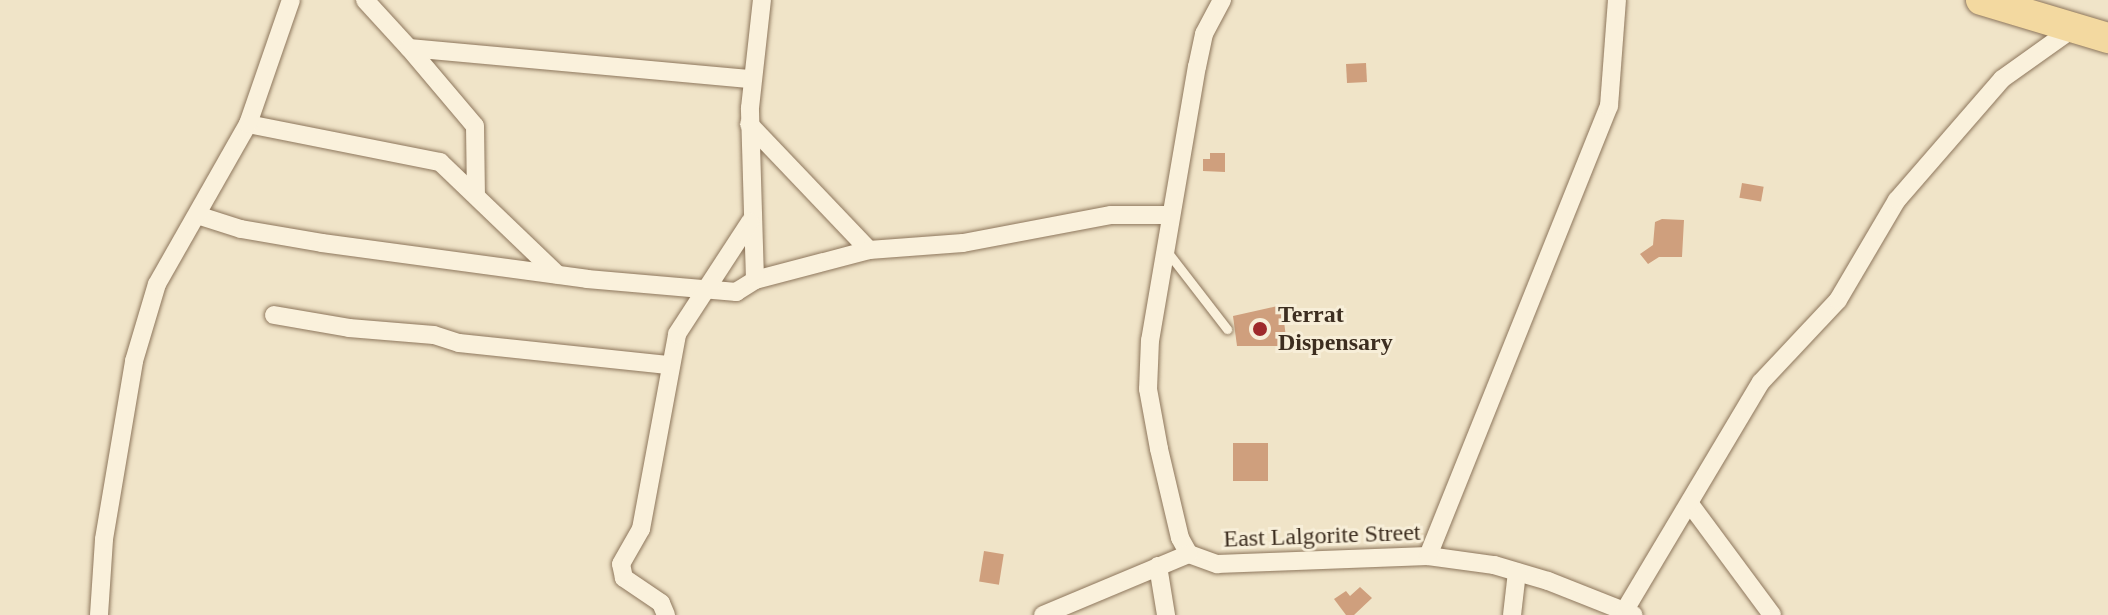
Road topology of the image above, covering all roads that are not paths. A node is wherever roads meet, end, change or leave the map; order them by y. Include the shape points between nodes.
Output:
1 (291, 0) edge
2 (365, 0) edge
3 (762, 0) edge
4 (1222, 0) edge
5 (1617, 0) edge
6 (1981, 0) edge
7 (2072, 29) junction
8 (2108, 38) edge
9 (409, 48) junction
10 (752, 79) junction
11 (248, 124) junction
12 (749, 124) junction
13 (478, 158) junction
14 (440, 162) junction
15 (476, 195) junction
16 (197, 215) junction
17 (1169, 215) junction
18 (750, 222) junction
19 (869, 250) junction
20 (1166, 250) junction
21 (558, 275) junction
22 (755, 280) junction
23 (704, 290) junction
24 (274, 315) dead end
25 (1227, 329) dead end
26 (668, 365) junction
27 (1690, 504) junction
28 (1189, 554) junction
29 (1428, 556) junction
30 (1158, 566) junction
31 (1517, 572) junction
32 (1630, 612) edge
33 (1054, 613) edge
34 (99, 615) edge
35 (666, 615) edge
36 (1166, 615) edge
37 (1512, 615) edge
38 (1772, 615) edge

1 - 11 street
2 - 9 street
3 - 10 street
4 - 17 street, East Lalgorite Street via 1204,34
5 - 29 street via 1609,106
6 - 7 main road
7 - 8 main road
7 - 27 street via 2002,79 1919,172 1838,300 1761,382
9 - 10 street
9 - 13 street via 475,126
10 - 12 street
11 - 14 street
11 - 16 street
12 - 18 street
12 - 19 street
13 - 14 street
13 - 15 street
14 - 15 street
15 - 21 street
16 - 21 street via 295,238
16 - 34 street via 157,284 134,361 104,539
17 - 19 street via 1111,215 963,243
17 - 20 street, East Lalgorite Street
18 - 22 street
18 - 23 street
19 - 22 street
20 - 25 lane
20 - 28 street, East Lalgorite Street via 1154,298 1148,389 1165,481
21 - 23 street
22 - 23 street via 743,291
23 - 26 street via 677,334
24 - 26 street via 434,335 459,343
26 - 35 street via 641,529 620,569 624,578 661,603
27 - 32 street
27 - 38 street
28 - 29 street, East Lalgorite Street via 1217,564
28 - 30 street
29 - 31 street, East Lalgorite Street
30 - 33 street
30 - 36 street
31 - 32 street, East Lalgorite Street
31 - 37 street

